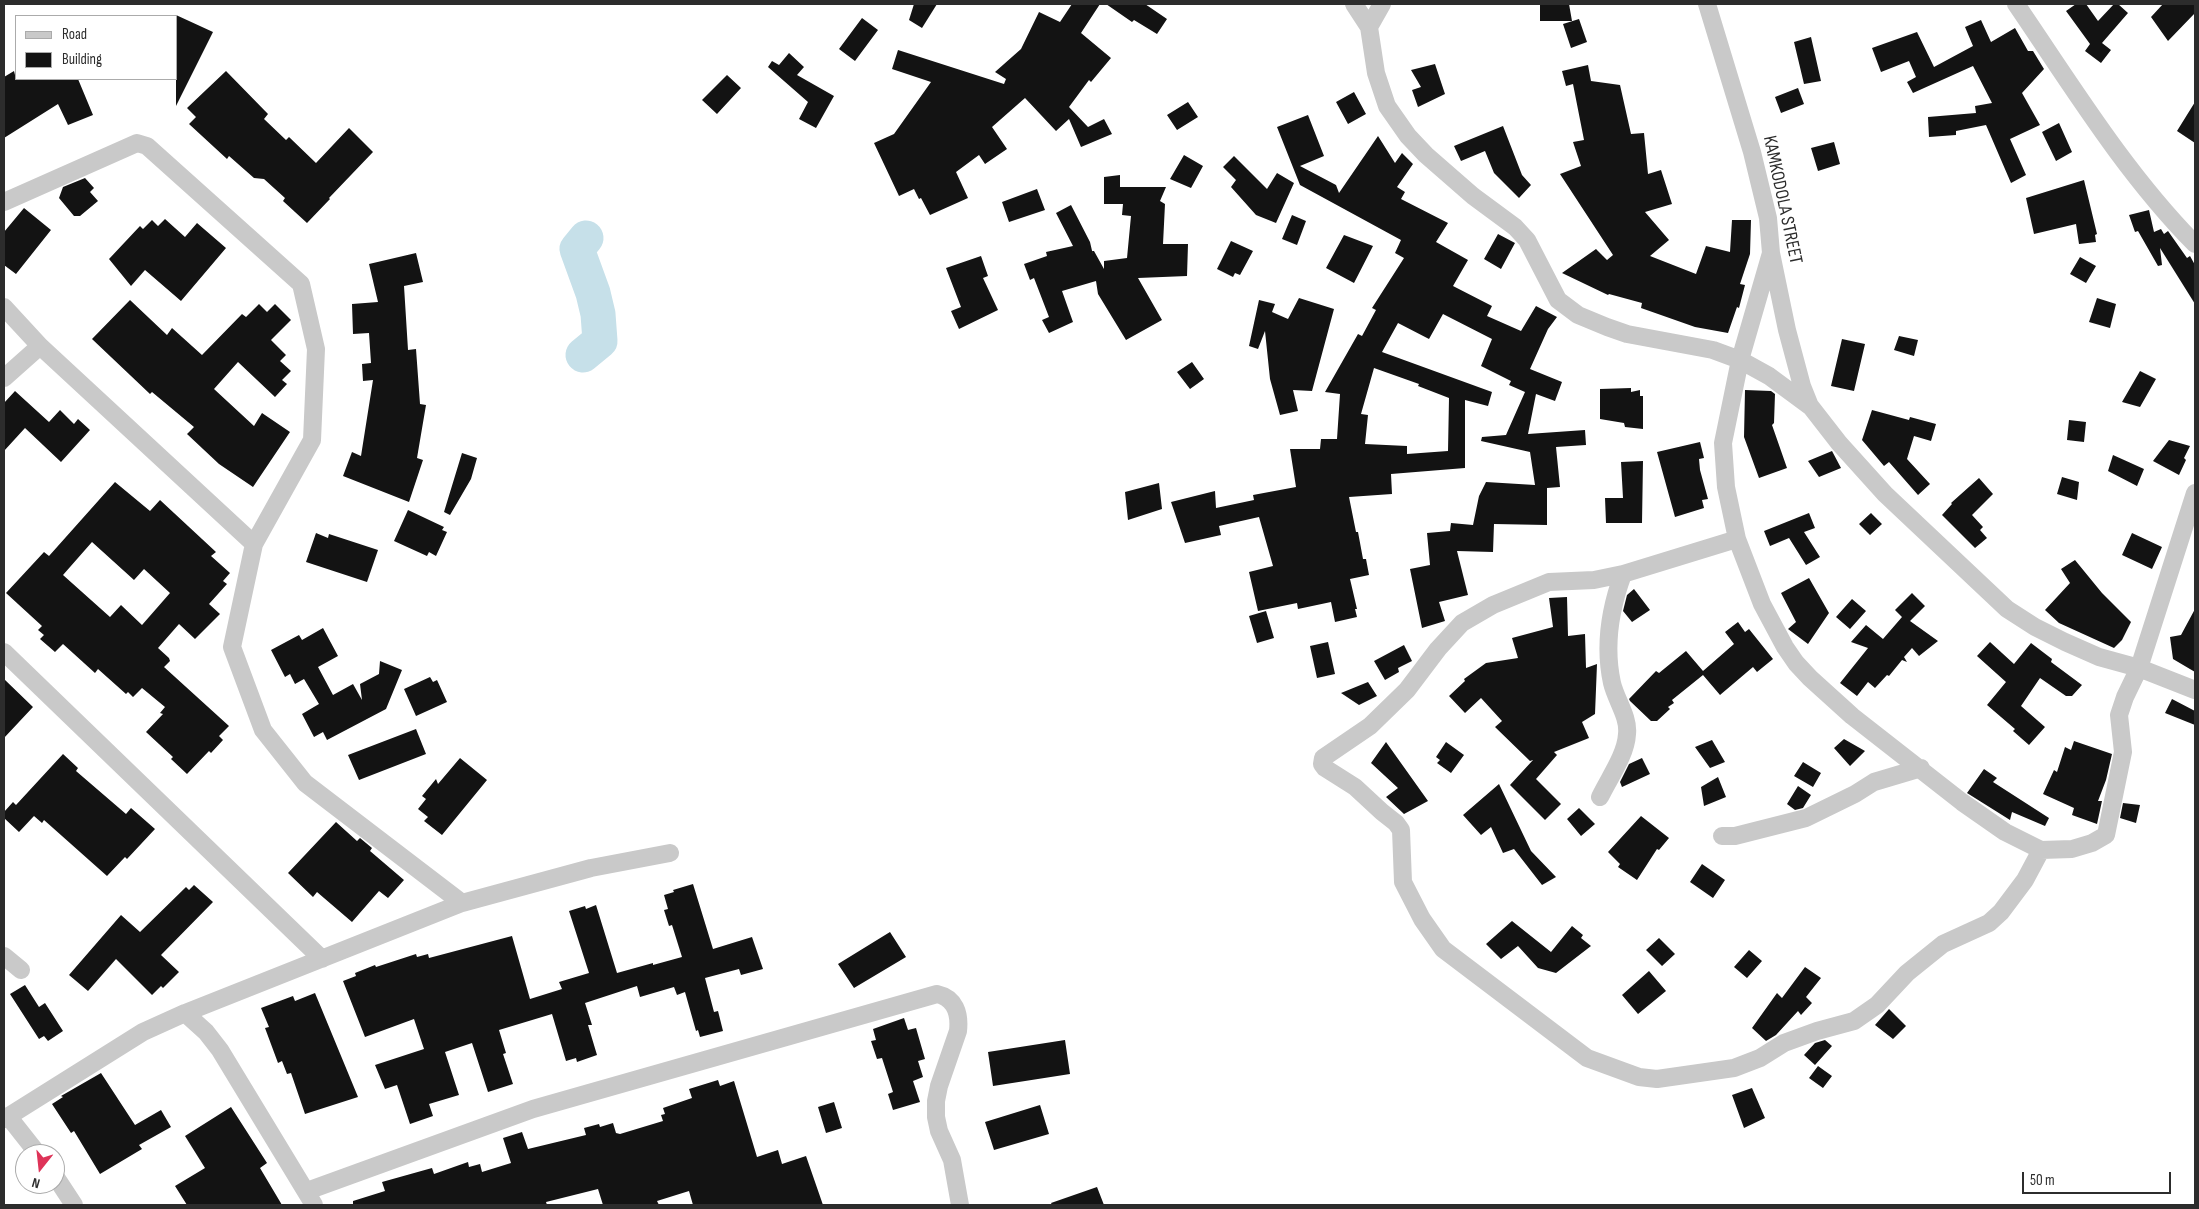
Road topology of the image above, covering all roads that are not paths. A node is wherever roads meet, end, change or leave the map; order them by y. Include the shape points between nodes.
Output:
1 (1354, 4) edge
2 (1382, 4) edge
3 (1707, 4) edge
4 (2016, 4) edge
5 (1370, 27) junction
6 (4, 202) edge
7 (2195, 244) edge
8 (1771, 253) junction
9 (4, 307) edge
10 (40, 346) junction
11 (1740, 360) junction
12 (4, 378) edge
13 (1811, 407) junction
14 (2195, 493) edge
15 (1737, 539) junction
16 (254, 544) junction
17 (1623, 574) junction
18 (4, 652) edge
19 (2139, 668) junction
20 (2195, 690) edge
21 (1921, 768) junction
22 (1600, 797) dead end
23 (1722, 836) dead end
24 (2041, 850) junction
25 (670, 853) dead end
26 (462, 903) junction
27 (4, 956) edge
28 (322, 959) junction
29 (21, 970) dead end
30 (186, 1013) junction
31 (6, 1117) edge
32 (29, 1144) edge
33 (65, 1191) edge
34 (310, 1198) edge
35 (74, 1205) edge
36 (960, 1205) edge

1 - 5 street
2 - 5 street
3 - 8 street, KAMKODOLA STREET via 1752,152 1768,218
4 - 7 street via 2100,127 2166,215
5 - 11 street via 1376,73 1387,106 1426,155 1527,240 1558,300 1578,315 1628,334 1713,350
6 - 16 street via 137,143 147,146 301,284 316,349 312,440
8 - 11 street
8 - 13 street, KAMKODOLA STREET via 1793,358
9 - 10 street
10 - 12 street
10 - 16 street
11 - 13 street via 1769,376
11 - 15 street via 1723,443 1726,486
13 - 19 street via 1885,494 2007,609 2035,628 2065,642 2099,657
14 - 19 street
15 - 17 street
15 - 21 street via 1762,604 1796,663 1852,716
16 - 26 street via 232,647 263,730 305,783
17 - 22 street via 1611,611 1608,634 1612,683 1628,733
17 - 24 street via 1594,580 1549,582 1493,605 1462,623 1407,690 1370,726 1342,747 1326,754 1322,764 1355,787 1401,830 1403,882 1422,919 1443,949 1587,1058 1639,1077 1657,1079 1725,1070 1760,1058 1817,1031 1854,1021 1877,1005 1907,973 1943,944 1989,923 2025,880
18 - 28 street
19 - 20 street
19 - 24 street via 2119,715 2123,752 2106,834 2092,843 2072,849
21 - 23 street via 1874,782 1806,818 1735,836
21 - 24 street via 2005,832
25 - 26 street via 591,868
26 - 28 street
27 - 29 street
28 - 30 street
30 - 31 street via 143,1032
30 - 34 street via 220,1050
31 - 32 street
33 - 35 street
34 - 36 street via 533,1109 937,994 951,999 959,1021 936,1101 936,1117 952,1160

